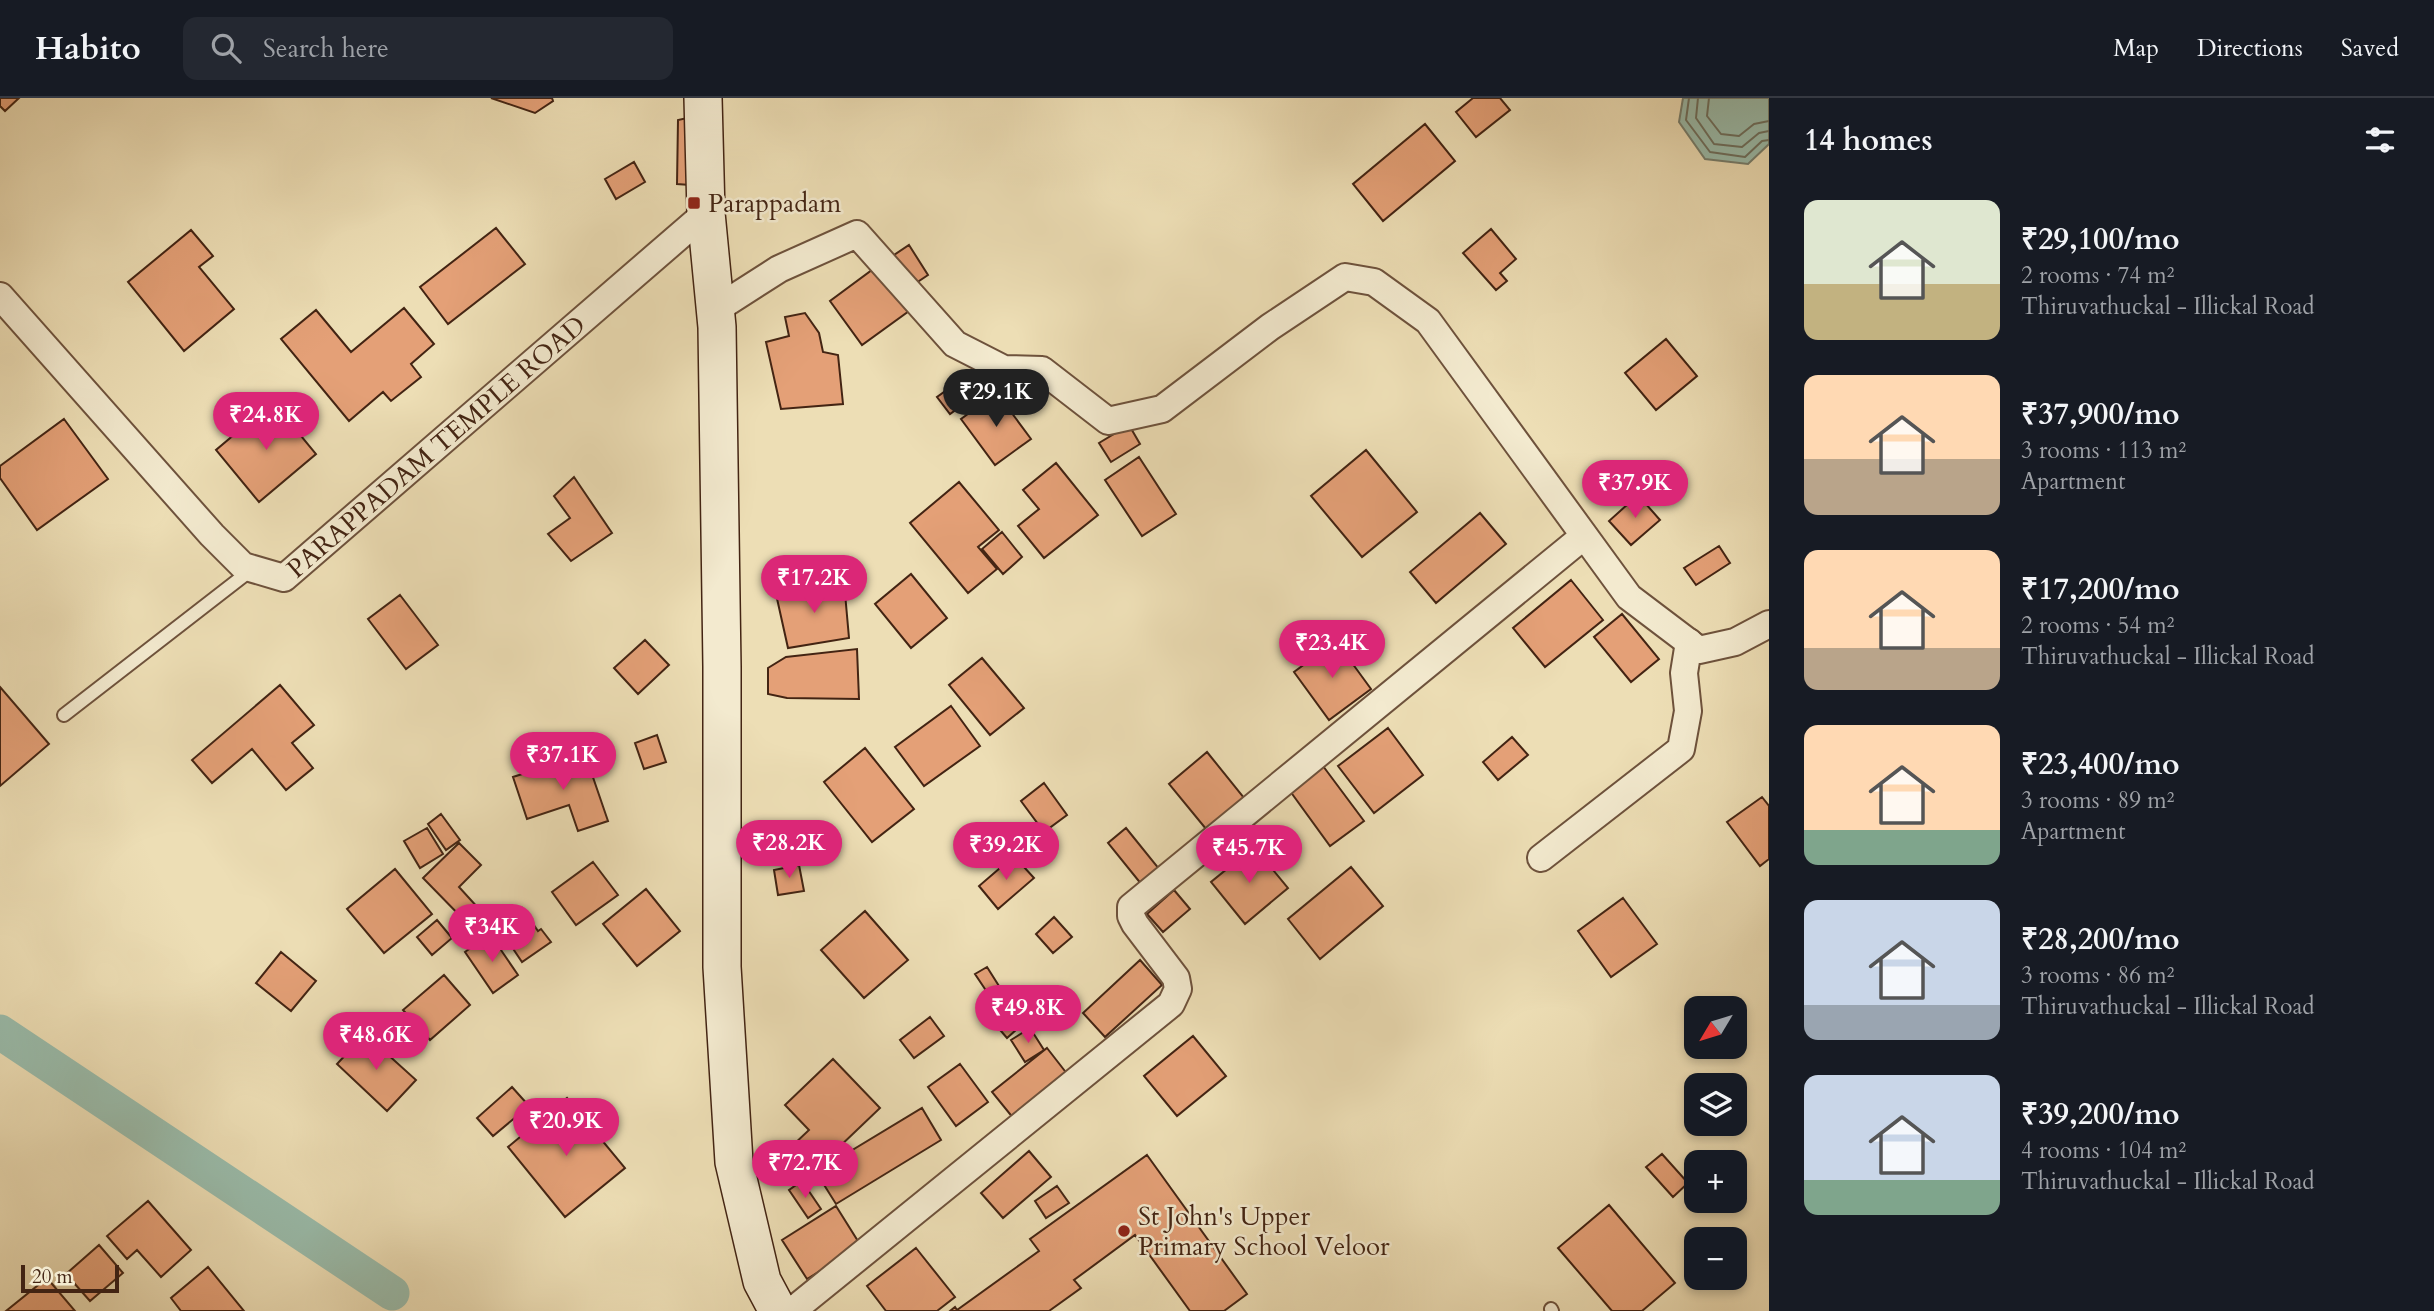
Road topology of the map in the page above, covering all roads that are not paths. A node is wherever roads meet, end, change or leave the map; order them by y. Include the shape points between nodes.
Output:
1 (703, 98) edge
2 (706, 213) junction
3 (0, 296) edge
4 (715, 310) junction
5 (1584, 536) junction
6 (251, 569) junction
7 (1769, 624) edge
8 (1689, 642) junction
9 (64, 715) dead end
10 (1541, 858) dead end
11 (778, 1311) edge
12 (792, 1311) edge

1 - 2 main road
2 - 4 main road
2 - 6 street, PARAPPADAM TEMPLE ROAD via 284,578
3 - 6 street, PARAPPADAM TEMPLE ROAD via 212,536
4 - 5 street via 779,269 857,234 955,344 1004,369 1042,370 1108,421 1162,409 1345,277 1374,282 1427,321
4 - 11 main road via 722,967 734,1162 762,1281
5 - 8 street via 1629,597
5 - 12 street via 1132,907 1135,924 1176,978 1178,989 1171,1004
6 - 9 lane
7 - 8 street via 1735,642 1699,650
8 - 10 street via 1684,673 1688,711 1681,749

